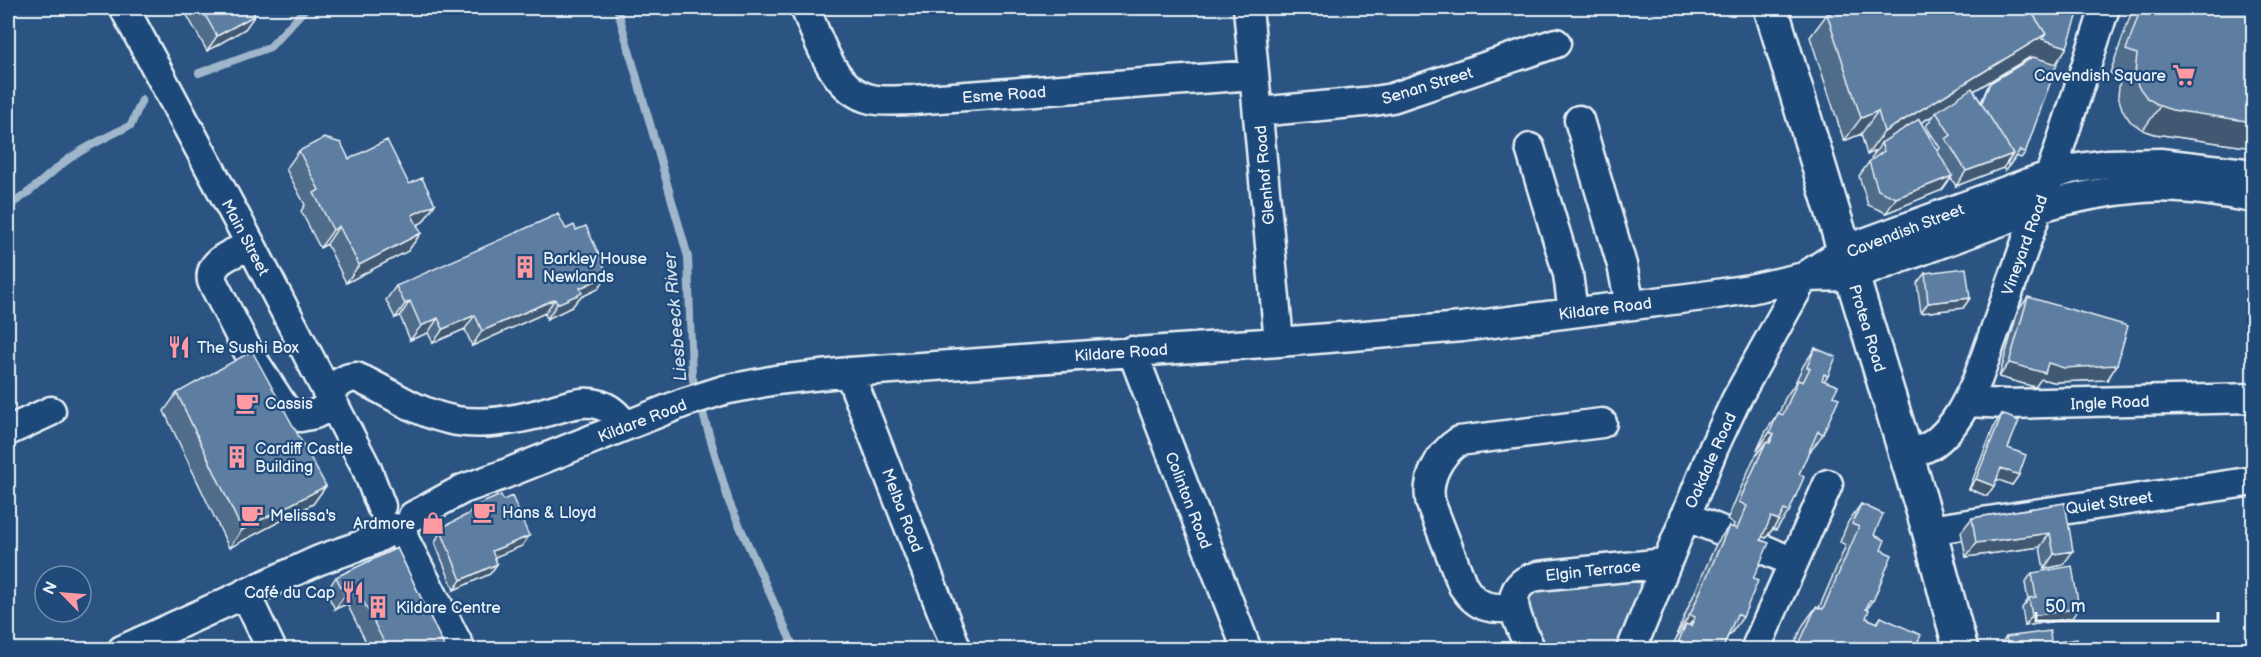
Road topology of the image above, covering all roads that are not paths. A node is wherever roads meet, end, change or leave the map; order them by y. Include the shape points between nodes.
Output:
1 (124, 8) edge
2 (805, 8) edge
3 (1248, 8) edge
4 (1771, 8) edge
5 (2105, 8) edge
6 (1556, 43) dead end
7 (1254, 75) junction
8 (1258, 112) junction
9 (1579, 120) dead end
10 (2209, 141) edge
11 (1530, 148) dead end
12 (2245, 173) edge
13 (2048, 178) junction
14 (2253, 198) edge
15 (2037, 208) junction
16 (251, 245) junction
17 (1849, 263) junction
18 (1804, 277) junction
19 (1630, 305) junction
20 (1573, 312) junction
21 (1279, 342) junction
22 (1132, 351) junction
23 (849, 372) junction
24 (330, 397) junction
25 (2253, 398) edge
26 (1967, 402) junction
27 (51, 411) dead end
28 (1602, 423) dead end
29 (625, 426) junction
30 (8, 431) edge
31 (1906, 455) junction
32 (2253, 481) edge
33 (1828, 484) dead end
34 (396, 512) junction
35 (1685, 516) junction
36 (1929, 530) junction
37 (1793, 562) junction
38 (1665, 563) junction
39 (246, 593) junction
40 (1514, 608) junction
41 (122, 650) edge
42 (272, 650) edge
43 (461, 650) edge
44 (957, 650) edge
45 (1247, 650) edge
46 (1531, 650) edge
47 (1631, 650) edge
48 (1755, 650) edge
49 (1961, 650) edge

1 - 16 street, Main Street
2 - 7 street, Esme Road via 834,71 844,83 868,98 912,100
3 - 7 street, Glenhof Road
4 - 17 main road, Protea Road
5 - 13 street, Vineyard Road
6 - 8 street, Senan Street via 1392,98
7 - 8 street, Glenhof Road
8 - 21 street, Glenhof Road
9 - 19 street
10 - 12 street via 2216,159
11 - 20 street via 1566,266
12 - 13 street, Cavendish Street via 2160,163 2108,164
13 - 15 street, Vineyard Road
13 - 17 street, Cavendish Street via 2028,183
14 - 15 street, Cavendish Street via 2195,189 2143,188
15 - 17 street, Cavendish Street
15 - 26 street, Vineyard Road
16 - 24 street, Main Street
16 - 24 street via 219,261 211,276 250,355 287,412 300,417 315,414
17 - 18 street, Cavendish Street
17 - 31 main road, Protea Road
18 - 19 street, Kildare Road via 1750,289
18 - 35 street, Oakdale Road via 1736,400
19 - 20 street, Kildare Road
20 - 21 street, Kildare Road via 1462,327
21 - 22 street, Kildare Road
22 - 23 street, Kildare Road
22 - 45 street, Colinton Road
23 - 29 street, Kildare Road via 724,390
23 - 44 street, Melba Road
24 - 29 street via 349,378 356,377 424,413 458,421 486,423 595,403 617,415
24 - 34 street, Main Street via 366,467
25 - 26 street, Ingle Road
26 - 31 street, Vineyard Road via 1934,443
27 - 30 street
28 - 40 street via 1459,441 1449,447 1433,473 1431,504 1463,586 1483,606
29 - 34 street, Kildare Road
31 - 36 main road, Protea Road
32 - 36 street, Quiet Street
33 - 37 street
34 - 39 street, Kildare Road via 346,549
34 - 43 street, Main Street via 405,541
35 - 37 street
35 - 38 street, Oakdale Road
36 - 49 main road, Protea Road
37 - 48 street
38 - 40 street, Elgin Terrace via 1535,576 1520,586
38 - 47 street, Oakdale Road
39 - 41 street, Kildare Road
39 - 42 street
40 - 46 street

